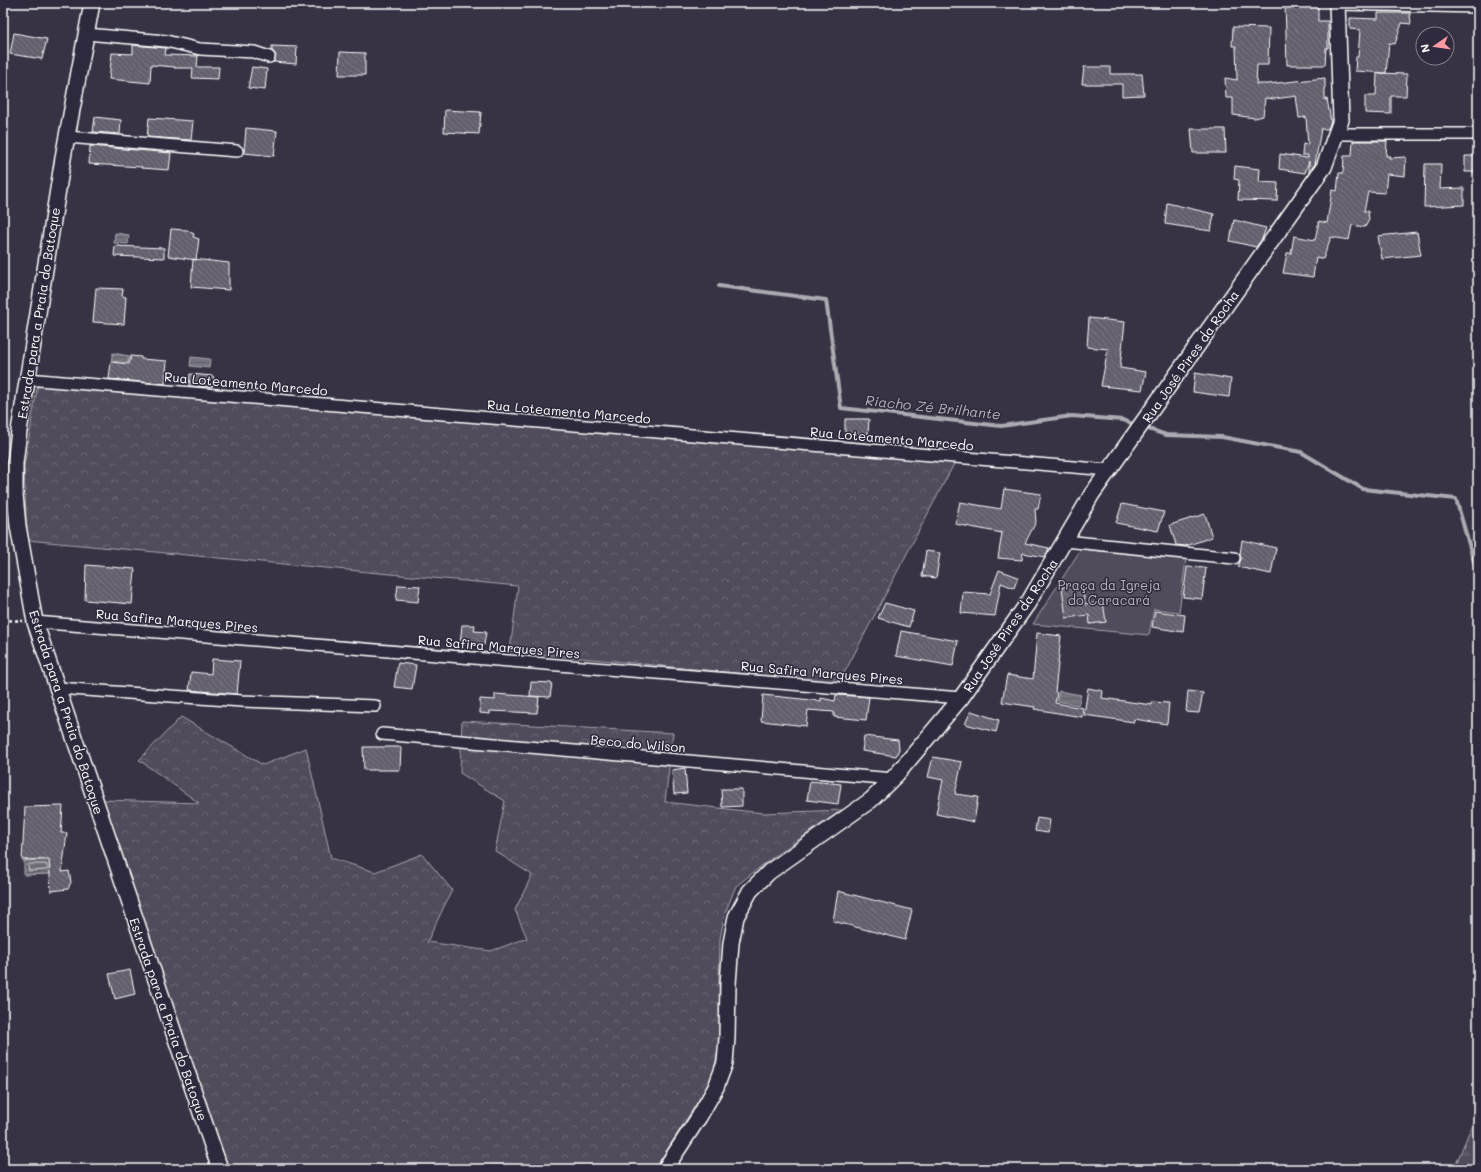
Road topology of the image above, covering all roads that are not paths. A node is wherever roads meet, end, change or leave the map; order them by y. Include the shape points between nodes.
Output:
1 (92, 3) edge
2 (1337, 3) edge
3 (1478, 7) edge
4 (86, 34) junction
5 (269, 57) dead end
6 (1336, 134) junction
7 (1478, 134) edge
8 (67, 137) junction
9 (237, 151) dead end
10 (27, 379) junction
11 (1109, 470) junction
12 (1065, 542) junction
13 (1234, 558) dead end
14 (35, 622) junction
15 (57, 688) junction
16 (962, 698) junction
17 (374, 706) dead end
18 (382, 734) dead end
19 (893, 779) junction
20 (220, 1169) edge
21 (665, 1169) edge

1 - 4 street, Estrada para a Praia do Batoque
2 - 3 street
2 - 6 street, Rua José Pires da Rocha via 1341,120
4 - 5 street via 166,41 200,49 254,52
4 - 8 street, Estrada para a Praia do Batoque
6 - 7 street
6 - 11 street, Rua José Pires da Rocha via 1324,167
8 - 9 street
8 - 10 street, Estrada para a Praia do Batoque
10 - 11 street, Rua Loteamento Marcedo
10 - 14 street, Estrada para a Praia do Batoque via 15,463 15,495
11 - 12 street, Rua José Pires da Rocha
12 - 13 street
12 - 16 street, Rua José Pires da Rocha via 1028,603
14 - 15 street, Estrada para a Praia do Batoque
14 - 16 street, Rua Safira Marques Pires
15 - 17 street via 242,701
15 - 20 street, Estrada para a Praia do Batoque
16 - 19 street, Rua José Pires da Rocha
18 - 19 street, Beco do Wilson
19 - 21 street, Rua José Pires da Rocha via 872,800 769,872 750,891 736,917 731,943 725,1063 713,1093

